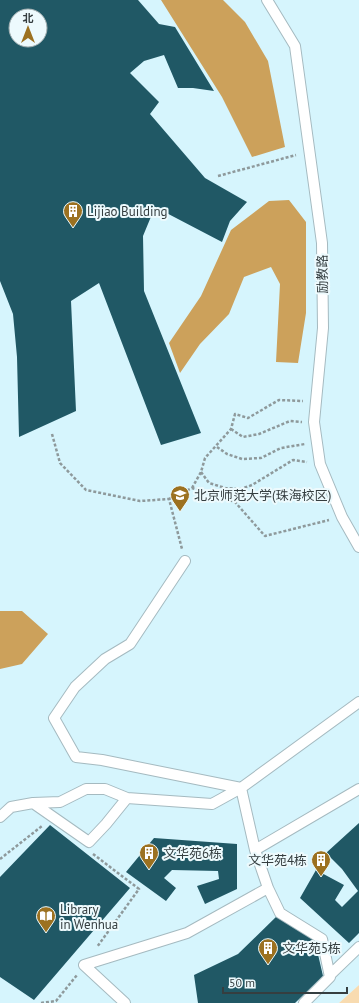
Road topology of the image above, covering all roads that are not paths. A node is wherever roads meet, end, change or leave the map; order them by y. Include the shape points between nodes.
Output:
1 (267, 0) edge
2 (359, 547) edge
3 (185, 561) road end
4 (359, 702) edge
5 (241, 788) junction
6 (359, 789) edge
7 (127, 798) junction
8 (33, 803) junction
9 (0, 817) edge
10 (255, 850) junction
11 (268, 888) junction
12 (359, 947) edge
13 (330, 976) junction
14 (125, 1003) edge
15 (304, 1003) edge

1 - 2 lane, 励教路 via 295,46 322,243 323,328 314,422 320,464 342,517
3 - 5 lane via 130,644 105,659 75,687 54,718 76,757
4 - 5 lane
5 - 7 lane via 212,804
5 - 10 lane
6 - 10 lane
7 - 8 lane via 106,789 86,789 60,802
7 - 8 lane via 89,842
8 - 9 lane via 11,807
10 - 11 lane
11 - 13 lane via 280,912 322,939
11 - 14 lane via 187,933 84,965
12 - 13 lane
13 - 15 lane

